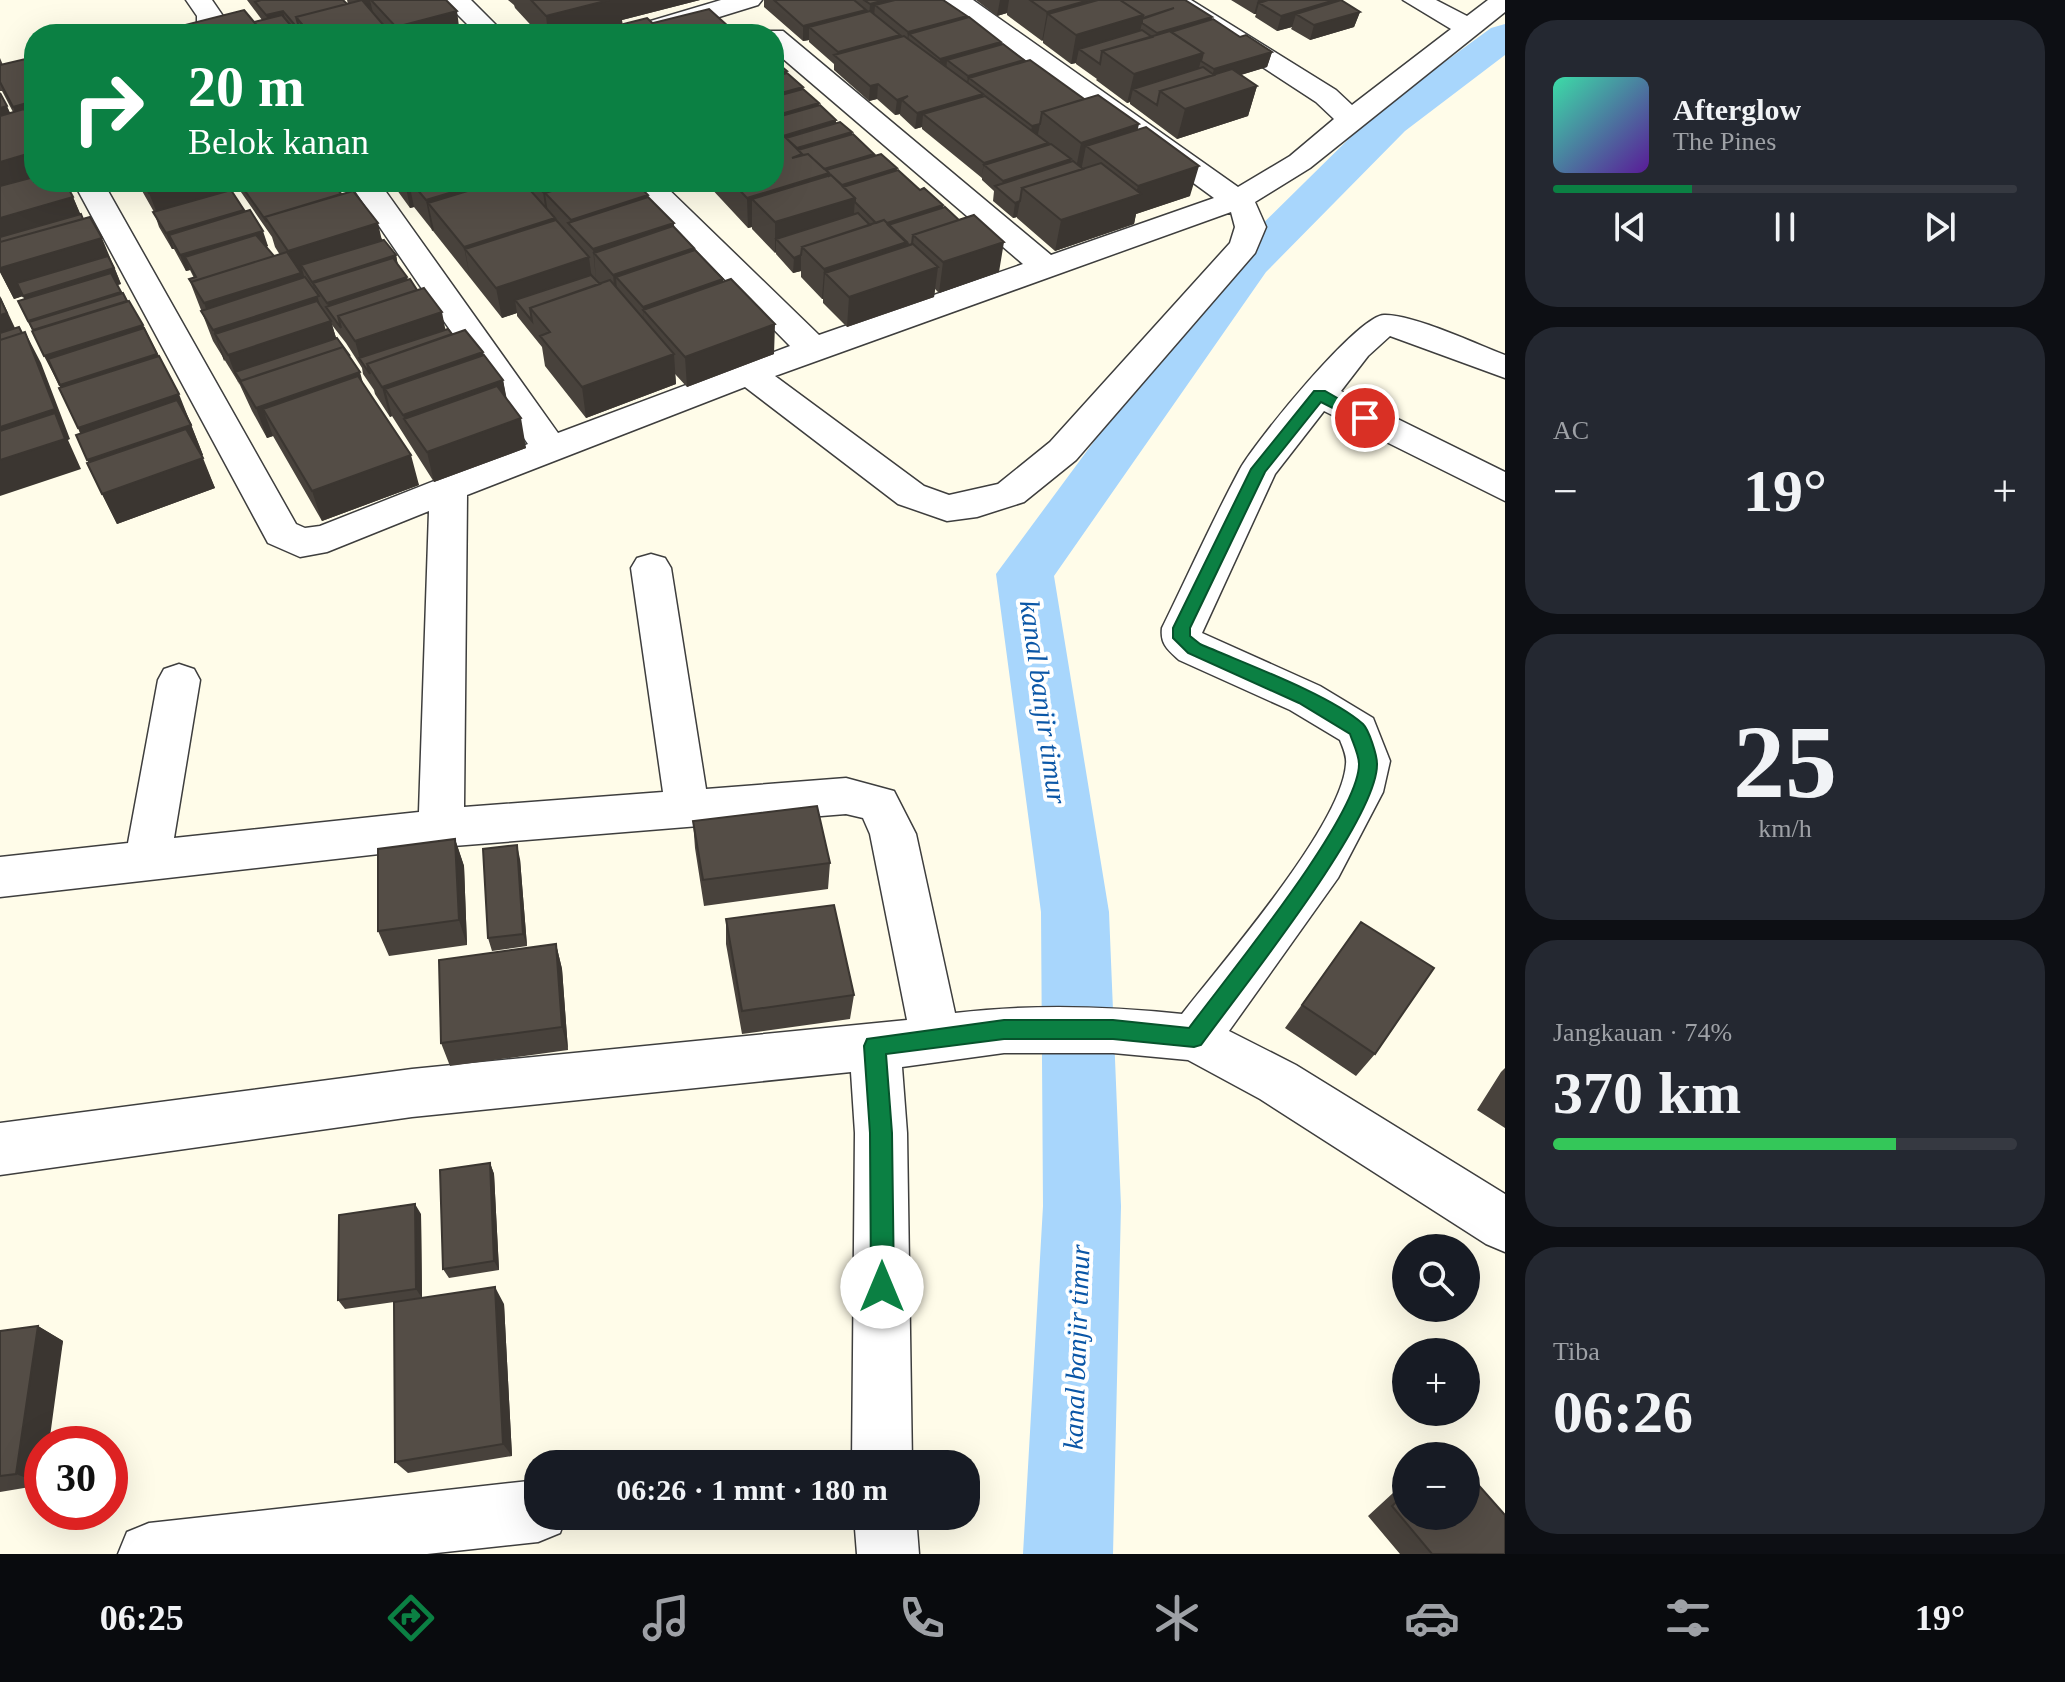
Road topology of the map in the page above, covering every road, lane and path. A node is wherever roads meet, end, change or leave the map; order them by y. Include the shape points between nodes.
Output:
1 (199, 0) edge
2 (456, 0) edge
3 (956, 0) edge
4 (1173, 0) edge
5 (1416, 0) edge
6 (1504, 0) edge
7 (742, 2) edge
8 (211, 24) edge
9 (481, 24) edge
10 (669, 24) edge
11 (761, 24) edge
12 (1470, 28) junction
13 (784, 46) edge
14 (1351, 120) junction
15 (86, 192) edge
16 (371, 192) edge
17 (654, 192) edge
18 (1237, 200) junction
19 (1047, 268) junction
20 (813, 349) junction
21 (1505, 367) edge
22 (750, 374) junction
23 (1319, 394) junction
24 (552, 451) junction
25 (448, 488) junction
26 (1505, 488) edge
27 (651, 568) dead end
28 (179, 680) dead end
29 (687, 807) junction
30 (441, 828) junction
31 (148, 860) junction
32 (0, 877) edge
33 (1194, 1038) junction
34 (936, 1039) junction
35 (875, 1046) junction
36 (0, 1149) edge
37 (1505, 1225) edge
38 (882, 1450) edge
39 (524, 1513) edge
40 (886, 1530) edge
41 (149, 1554) edge
42 (888, 1554) edge

1 - 8 street
2 - 9 street
3 - 18 street
4 - 14 street via 1326,96
5 - 12 street
6 - 12 street
7 - 10 street
7 - 11 street
12 - 14 street
13 - 19 street
14 - 18 street via 1300,162
15 - 25 street via 282,533 300,543 327,538
16 - 24 street
17 - 20 street
18 - 19 street
18 - 22 street via 1252,219 1244,246 1063,451 1011,493 947,508 911,495
19 - 20 street
20 - 22 street
21 - 23 street via 1388,323 1356,348
22 - 24 street
23 - 26 street
23 - 33 street via 1259,469 1210,564 1181,638 1358,730 1368,764 1337,841
24 - 25 street
25 - 30 street
27 - 29 street
28 - 31 street
29 - 30 street
29 - 34 street via 846,796 878,804 893,834
30 - 31 street
31 - 32 street
33 - 34 street via 1113,1030 1004,1030
33 - 37 street via 1278,1082
34 - 35 street
35 - 36 street via 412,1093
35 - 38 street via 881,1133
39 - 41 street
40 - 42 street

